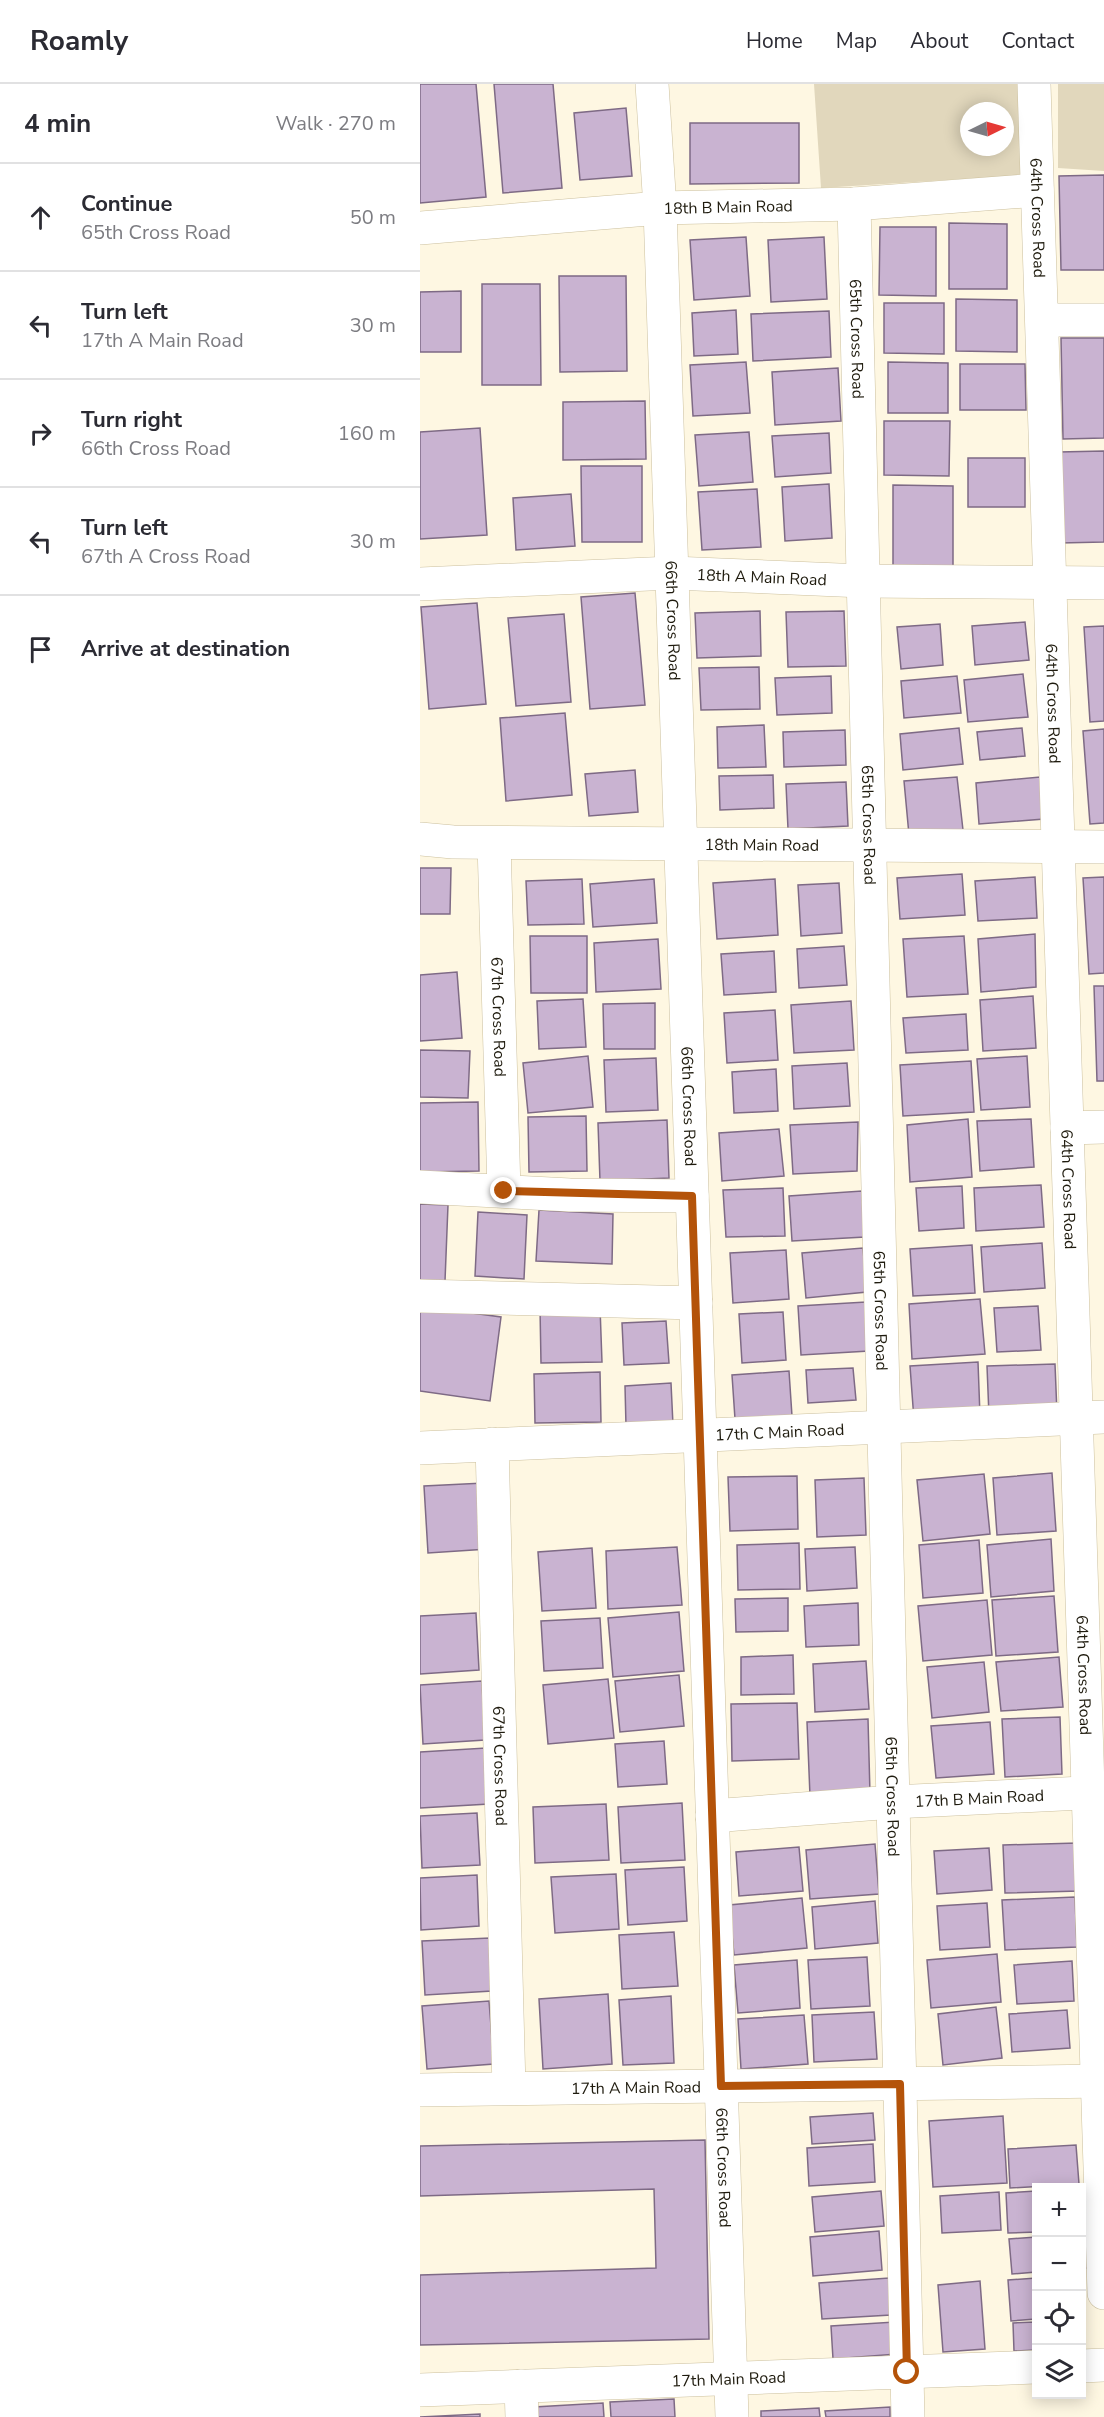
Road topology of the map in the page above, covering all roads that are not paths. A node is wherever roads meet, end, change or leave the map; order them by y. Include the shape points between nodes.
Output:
1 (652, 84) edge
2 (1034, 84) edge
3 (1037, 190) junction
4 (854, 204) junction
5 (660, 208) junction
6 (420, 228) edge
7 (1042, 320) junction
8 (1104, 320) edge
9 (672, 573) junction
10 (863, 581) junction
11 (1049, 582) junction
12 (1104, 583) edge
13 (420, 584) edge
14 (420, 839) edge
15 (494, 843) junction
16 (681, 843) junction
17 (869, 846) junction
18 (1058, 847) junction
19 (1104, 847) edge
20 (1104, 1127) edge
21 (1067, 1128) junction
22 (420, 1187) edge
23 (504, 1191) junction
24 (692, 1196) junction
25 (420, 1296) edge
26 (696, 1303) junction
27 (1090, 1417) edge
28 (884, 1427) junction
29 (700, 1435) junction
30 (492, 1444) junction
31 (420, 1448) edge
32 (1096, 1792) edge
33 (893, 1802) junction
34 (712, 1816) junction
35 (1101, 2081) edge
36 (900, 2084) junction
37 (721, 2086) junction
38 (509, 2088) junction
39 (420, 2090) edge
40 (1104, 2293) edge
41 (1104, 2365) edge
42 (1086, 2366) edge
43 (1032, 2367) edge
44 (907, 2372) junction
45 (730, 2379) junction
46 (420, 2390) edge
47 (522, 2401) edge
48 (732, 2417) edge
49 (908, 2417) edge

1 - 5 street, 66th Cross Road
2 - 3 street, 64th Cross Road
3 - 4 street, 18th B Main Road
3 - 7 street, 64th Cross Road
4 - 5 street, 18th B Main Road
4 - 10 street, 65th Cross Road
5 - 6 street, 18th B Main Road
5 - 9 street, 66th Cross Road
7 - 8 street
7 - 11 street, 64th Cross Road
9 - 10 street, 18th A Main Road
9 - 13 street, 18th A Main Road
9 - 16 street, 66th Cross Road
10 - 11 street, 18th A Main Road
10 - 17 street, 65th Cross Road
11 - 12 street, 18th A Main Road
11 - 18 street, 64th Cross Road
14 - 15 street, 18th Main Road
15 - 16 street, 18th Main Road
15 - 23 street, 67th Cross Road
16 - 17 street, 18th Main Road
16 - 24 street, 66th Cross Road
17 - 18 street, 18th Main Road
17 - 28 street, 65th Cross Road
18 - 19 street, 18th Main Road
18 - 21 street, 64th Cross Road
20 - 21 street
21 - 27 street, 64th Cross Road
22 - 23 street
23 - 24 street
24 - 26 street, 66th Cross Road
25 - 26 street
26 - 29 street, 66th Cross Road
27 - 28 street, 17th C Main Road
27 - 32 street, 64th Cross Road
28 - 29 street, 17th C Main Road
28 - 33 street, 65th Cross Road
29 - 30 street, 17th C Main Road
29 - 34 street, 66th Cross Road
30 - 31 street, 17th C Main Road
30 - 38 street, 67th Cross Road
32 - 33 street, 17th B Main Road
32 - 35 street, 64th Cross Road
33 - 34 street, 17th B Main Road
33 - 36 street, 65th Cross Road
34 - 37 street, 66th Cross Road
35 - 36 street, 17th A Main Road
35 - 40 street, 64th Cross Road
36 - 37 street, 17th A Main Road
36 - 44 street, 65th Cross Road
37 - 38 street, 17th A Main Road
37 - 45 street, 66th Cross Road
38 - 39 street, 17th A Main Road
41 - 42 street
43 - 44 street, 17th Main Road
44 - 45 street, 17th Main Road
44 - 49 street, 65th Cross Road
45 - 47 street, 17th Main Road
45 - 48 street, 66th Cross Road
46 - 47 street, 17th Main Road

